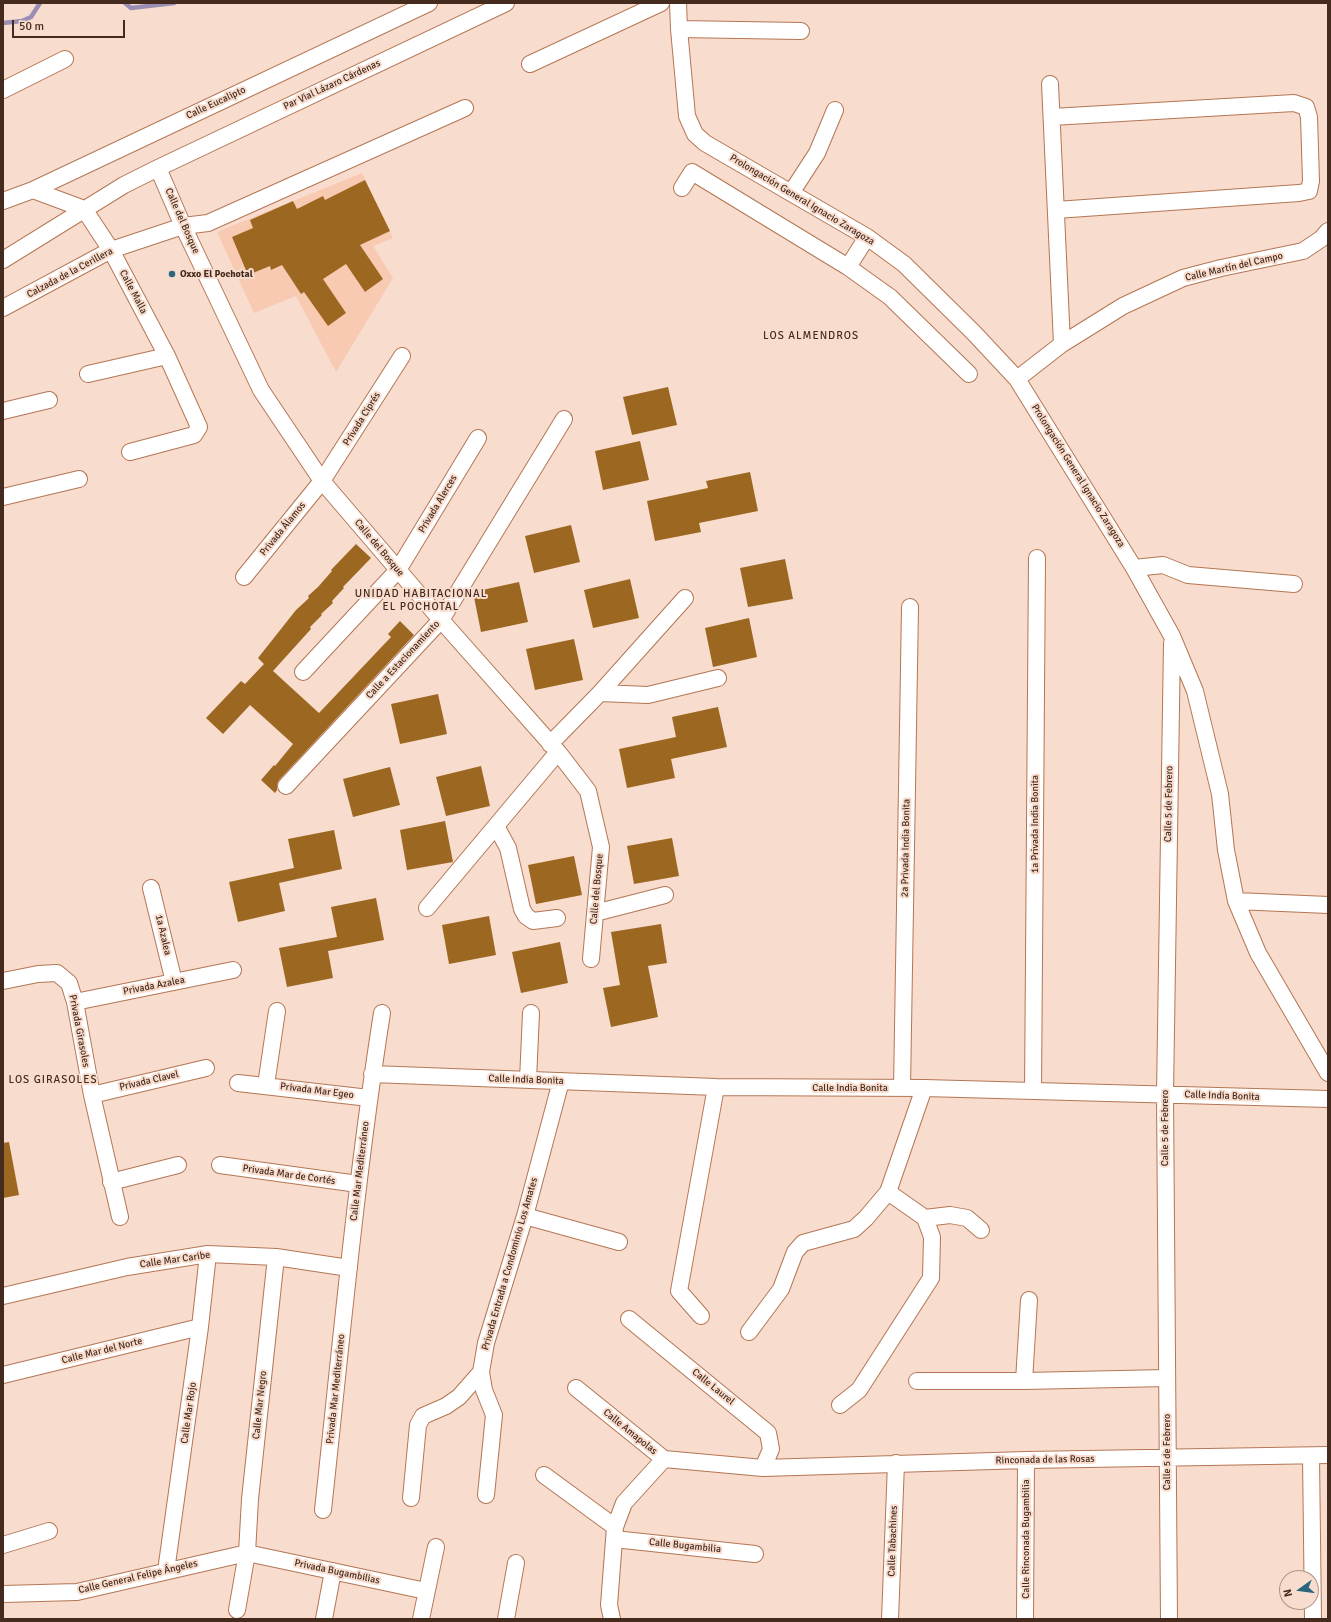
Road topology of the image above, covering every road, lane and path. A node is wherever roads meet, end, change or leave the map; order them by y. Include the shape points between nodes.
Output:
1 (429, 3) edge
2 (506, 3) edge
3 (661, 3) edge
4 (678, 3) edge
5 (679, 29) junction
6 (801, 31) dead end
7 (65, 59) dead end
8 (530, 64) dead end
9 (1050, 84) dead end
10 (3, 90) edge
11 (465, 108) dead end
12 (835, 110) dead end
13 (1052, 117) junction
14 (158, 168) junction
15 (682, 188) dead end
16 (32, 190) junction
17 (791, 193) junction
18 (3, 201) edge
19 (84, 210) junction
20 (1056, 210) junction
21 (183, 226) junction
22 (1328, 231) edge
23 (867, 237) junction
24 (111, 250) junction
25 (3, 260) edge
26 (848, 266) junction
27 (3, 308) edge
28 (1062, 344) junction
29 (166, 356) junction
30 (402, 356) dead end
31 (88, 374) dead end
32 (969, 374) dead end
33 (1017, 379) junction
34 (49, 400) dead end
35 (3, 411) edge
36 (564, 419) dead end
37 (478, 438) dead end
38 (130, 452) dead end
39 (79, 479) dead end
40 (322, 481) junction
41 (3, 497) edge
42 (1037, 558) dead end
43 (1134, 568) junction
44 (398, 570) junction
45 (244, 578) dead end
46 (1294, 584) dead end
47 (686, 598) dead end
48 (910, 607) dead end
49 (441, 620) junction
50 (1172, 636) junction
51 (302, 672) dead end
52 (718, 678) dead end
53 (600, 693) junction
54 (554, 748) junction
55 (286, 786) dead end
56 (496, 826) junction
57 (151, 888) dead end
58 (666, 895) dead end
59 (1236, 901) junction
60 (1328, 905) edge
61 (427, 908) dead end
62 (595, 913) junction
63 (557, 918) dead end
64 (591, 959) dead end
65 (233, 970) dead end
66 (3, 981) edge
67 (174, 982) junction
68 (75, 1002) junction
69 (277, 1011) dead end
70 (382, 1013) dead end
71 (531, 1013) dead end
72 (206, 1068) dead end
73 (1328, 1073) edge
74 (372, 1074) junction
75 (528, 1080) junction
76 (561, 1081) junction
77 (238, 1083) dead end
78 (266, 1085) junction
79 (716, 1087) junction
80 (902, 1088) junction
81 (924, 1088) junction
82 (1033, 1091) junction
83 (1165, 1094) junction
84 (92, 1095) junction
85 (369, 1098) junction
86 (1328, 1099) edge
87 (178, 1165) dead end
88 (220, 1165) dead end
89 (111, 1182) junction
90 (358, 1184) junction
91 (888, 1192) junction
92 (524, 1216) junction
93 (120, 1217) dead end
94 (925, 1218) junction
95 (981, 1230) dead end
96 (619, 1242) dead end
97 (208, 1254) junction
98 (276, 1257) junction
99 (349, 1268) junction
100 (3, 1296) edge
101 (1029, 1300) dead end
102 (701, 1316) dead end
103 (628, 1318) dead end
104 (200, 1327) junction
105 (749, 1332) dead end
106 (481, 1372) junction
107 (3, 1375) edge
108 (1167, 1378) junction
109 (917, 1381) dead end
110 (1024, 1381) junction
111 (576, 1388) dead end
112 (840, 1405) dead end
113 (1328, 1455) edge
114 (1310, 1456) junction
115 (1167, 1458) junction
116 (664, 1459) junction
117 (1026, 1460) junction
118 (896, 1463) junction
119 (763, 1468) junction
120 (544, 1475) dead end
121 (486, 1495) dead end
122 (410, 1498) dead end
123 (323, 1510) dead end
124 (50, 1531) dead end
125 (614, 1533) junction
126 (3, 1544) edge
127 (436, 1547) dead end
128 (247, 1553) junction
129 (755, 1554) dead end
130 (516, 1563) dead end
131 (166, 1571) junction
132 (333, 1571) junction
133 (426, 1591) junction
134 (3, 1594) edge
135 (237, 1610) dead end
136 (324, 1619) edge
137 (421, 1619) edge
138 (506, 1619) edge
139 (612, 1619) edge
140 (890, 1619) edge
141 (1025, 1619) edge
142 (1169, 1619) edge
143 (1313, 1619) edge

1 - 16 street, Calle Eucalipto
2 - 14 street, Par Vial Lázaro Cárdenas
3 - 8 street
4 - 5 street, Prolongación General Ignacio Zaragoza
5 - 6 street
5 - 17 street, Prolongación General Ignacio Zaragoza via 687,116 695,134 705,143
7 - 10 street
9 - 13 street
11 - 21 street, Calzada de la Cerillera via 208,222
12 - 17 street via 817,153
13 - 20 street
13 - 20 street via 1294,103 1306,107 1309,117 1309,191
14 - 19 street
14 - 21 street, Calle del Bosque
15 - 26 street via 692,172
16 - 18 street, Calle Eucalipto
16 - 19 street
17 - 23 street, Prolongación General Ignacio Zaragoza
19 - 24 street, Calle Malla
19 - 25 street
20 - 28 street
21 - 24 street, Calzada de la Cerillera
21 - 40 street, Calle del Bosque via 261,390
22 - 28 street, Calle Martín del Campo via 1303,251 1183,278 1123,306
23 - 26 street
23 - 33 street, Prolongación General Ignacio Zaragoza via 904,264
24 - 27 street, Calzada de la Cerillera
24 - 29 street, Calle Malla
26 - 32 street via 890,297
28 - 33 street, Calle Martín del Campo
29 - 31 street
29 - 38 street, Calle Malla via 199,427 194,436
30 - 40 street, Privada Ciprés
33 - 43 street, Prolongación General Ignacio Zaragoza
34 - 35 street
36 - 49 street, Calle a Estacionamiento
37 - 44 street, Privada Alerces
39 - 41 street
40 - 44 street, Calle del Bosque
40 - 45 street, Privada Álamos
42 - 82 street, 1a Privada India Bonita
43 - 46 street via 1163,565 1188,575
43 - 50 street, Prolongación General Ignacio Zaragoza
44 - 49 street, Calle del Bosque
44 - 51 street, Privada Alerces
47 - 53 street
48 - 80 street, 2a Privada India Bonita
49 - 54 street, Calle del Bosque
49 - 55 street, Calle a Estacionamiento
50 - 59 street, Prolongación General Ignacio Zaragoza via 1199,705 1220,794 1226,850
50 - 83 street, Calle 5 de Febrero
52 - 53 street via 648,695
53 - 54 street
54 - 56 street
54 - 62 street, Calle del Bosque via 588,791 601,848
56 - 61 street
56 - 63 street via 508,848 522,909 526,916 533,921
57 - 67 street, 1a Azalea
58 - 62 street
59 - 60 street
59 - 73 street, Prolongación General Ignacio Zaragoza via 1258,953
62 - 64 street, Calle del Bosque
65 - 67 street, Privada Azalea
66 - 68 street, Privada Girasoles via 57,973 69,983
67 - 68 street, Privada Azalea
68 - 84 street, Privada Girasoles
69 - 78 street, Privada Mar Egeo
70 - 74 street
71 - 75 street
72 - 84 street, Privada Clavel
74 - 75 street, Calle India Bonita
74 - 85 street, Calle Mar Mediterráneo
75 - 76 street, Calle India Bonita
76 - 79 street, Calle India Bonita
76 - 92 street, Privada Entrada a Condominio Los Amates
77 - 78 street, Privada Mar Egeo
78 - 85 street, Privada Mar Egeo
79 - 80 street, Calle India Bonita
79 - 102 street via 679,1291
80 - 81 street, Calle India Bonita
81 - 82 street, Calle India Bonita
81 - 91 street
82 - 83 street, Calle India Bonita
83 - 86 street, Calle India Bonita
83 - 108 street, Calle 5 de Febrero
84 - 89 street, Privada Girasoles
85 - 90 street, Calle Mar Mediterráneo
87 - 89 street
88 - 90 street, Privada Mar de Cortés
89 - 93 street, Privada Girasoles
90 - 99 street, Calle Mar Mediterráneo
91 - 94 street
91 - 105 street via 854,1229 803,1244 795,1252 781,1289
92 - 96 street
92 - 106 street, Privada Entrada a Condominio Los Amates via 486,1343
94 - 95 street via 950,1215 967,1218
94 - 112 street via 932,1237 931,1278 859,1390
97 - 98 street, Calle Mar Caribe
97 - 100 street, Calle Mar Caribe via 127,1267
97 - 104 street, Calle Mar Rojo
98 - 99 street, Calle Mar Caribe
98 - 128 street, Calle Mar Negro via 250,1499
99 - 123 street, Privada Mar Mediterráneo
101 - 110 street
103 - 119 street, Calle Laurel via 768,1433 771,1449
104 - 107 street, Calle Mar del Norte
104 - 131 street, Calle Mar Rojo
106 - 121 street, Privada Entrada a Condominio Los Amates via 484,1390 494,1415
106 - 122 street via 458,1397 446,1406 423,1416 418,1425
108 - 110 street
108 - 115 street, Calle 5 de Febrero
109 - 110 street
111 - 116 street, Calle Amapolas
113 - 114 street, Rinconada de las Rosas
114 - 115 street, Rinconada de las Rosas
114 - 143 street
115 - 117 street, Rinconada de las Rosas
115 - 142 street, Calle 5 de Febrero
116 - 119 street, Calle Amapolas
116 - 125 street via 624,1503
117 - 118 street, Rinconada de las Rosas
117 - 141 street, Calle Rinconada Bugambilia
118 - 119 street, Rinconada de las Rosas
118 - 140 street, Calle Tabachines
120 - 125 street
124 - 126 street
125 - 129 street, Calle Bugambilia
125 - 139 street via 609,1605
127 - 133 street
128 - 131 street, Calle General Felipe Ángeles
128 - 132 street, Privada Bugambilias
128 - 135 street, Calle Mar Negro
130 - 138 street
131 - 134 street, Calle General Felipe Ángeles via 77,1592
132 - 133 street, Privada Bugambilias
132 - 136 street
133 - 137 street

